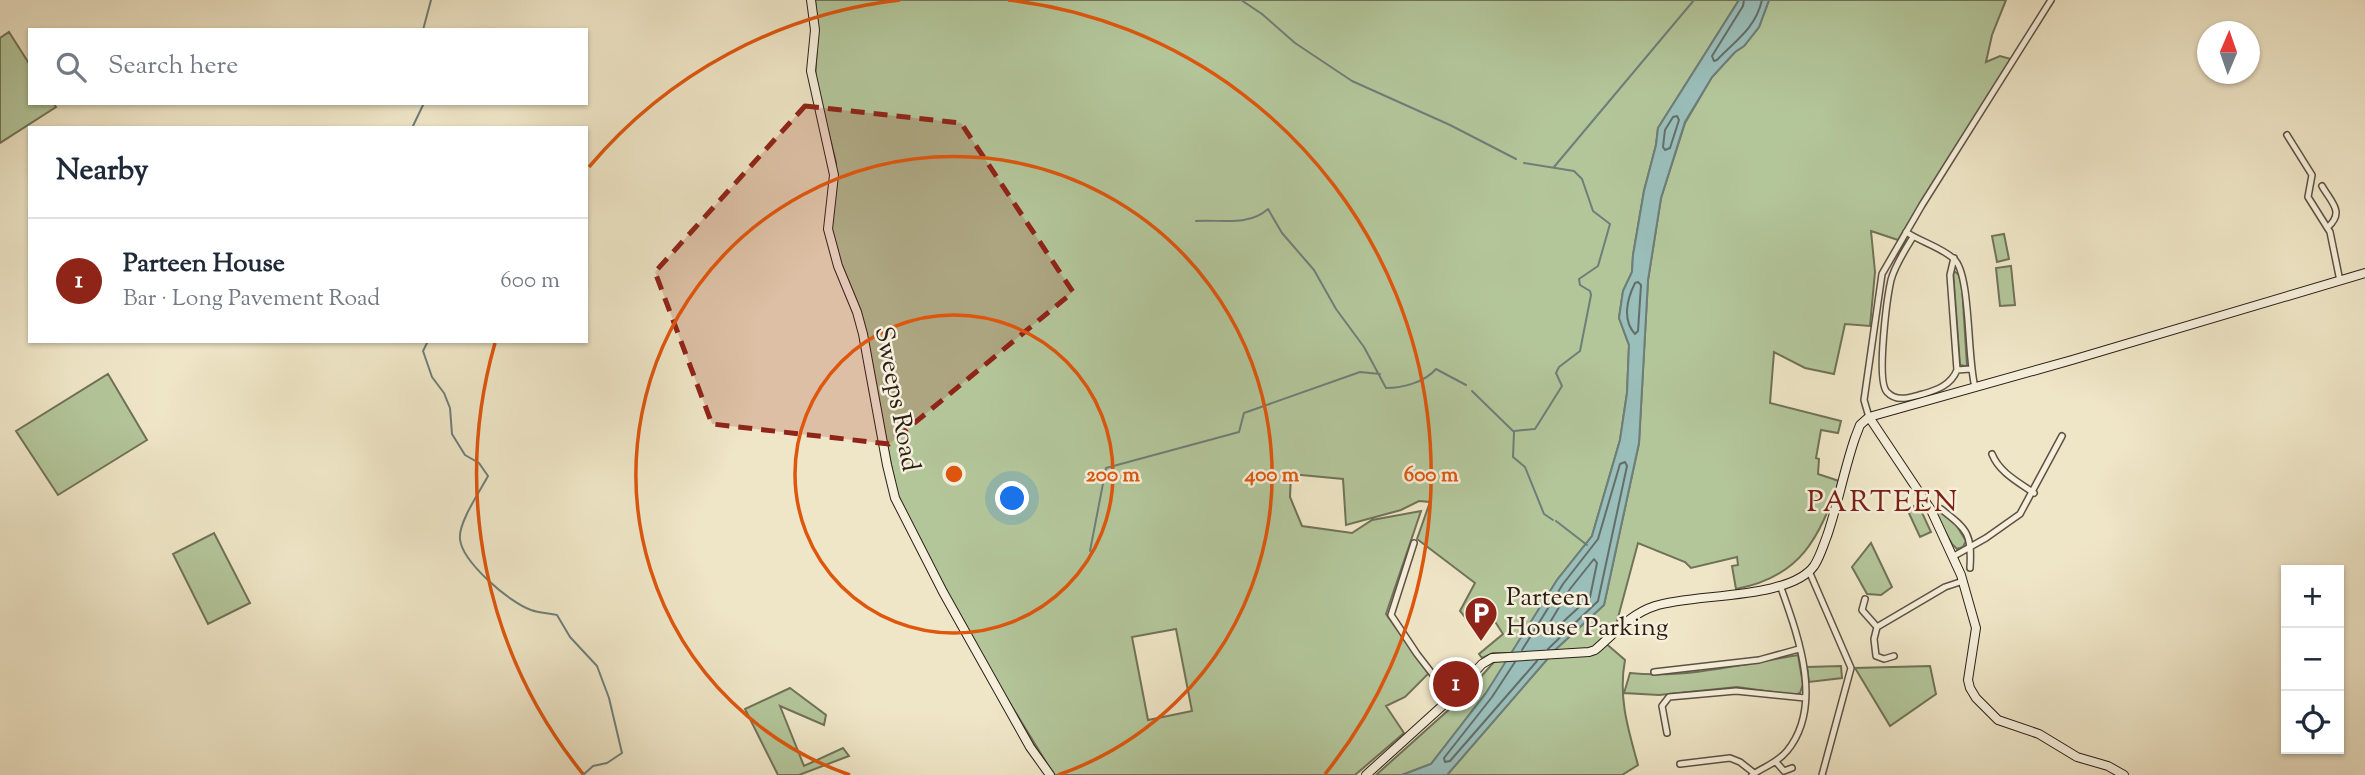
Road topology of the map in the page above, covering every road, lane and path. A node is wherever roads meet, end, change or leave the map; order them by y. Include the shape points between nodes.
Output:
1 (811, 0) edge
2 (2050, 0) edge
3 (2287, 135) dead end
4 (2322, 186) dead end
5 (2328, 227) junction
6 (1906, 232) junction
7 (1913, 237) junction
8 (1954, 258) junction
9 (2365, 273) edge
10 (2340, 281) junction
11 (1970, 369) junction
12 (1957, 370) junction
13 (1975, 387) junction
14 (1869, 417) junction
15 (2062, 436) dead end
16 (1992, 454) dead end
17 (2034, 492) junction
18 (1941, 509) dead end
19 (1414, 543) dead end
20 (1972, 546) junction
21 (1954, 556) junction
22 (1970, 568) dead end
23 (1810, 570) junction
24 (1962, 581) junction
25 (1780, 585) junction
26 (1865, 599) dead end
27 (1877, 627) junction
28 (1799, 649) junction
29 (1894, 656) dead end
30 (1654, 672) dead end
31 (1451, 698) junction
32 (1805, 698) junction
33 (1667, 733) dead end
34 (1776, 762) junction
35 (1680, 764) dead end
36 (1792, 768) dead end
37 (1753, 774) edge
38 (1050, 775) edge
39 (1366, 775) edge
40 (1822, 775) edge
41 (2124, 775) edge

1 - 38 street, Sweeps Road via 815,30 811,71 834,175 828,229 863,334 895,498 943,592
2 - 6 street
3 - 5 street via 2312,176 2308,197
4 - 5 street via 2337,212
5 - 10 street
6 - 7 street
6 - 14 street via 1882,274 1878,293 1864,400
7 - 8 street
7 - 12 street via 1891,281 1883,387 1906,399 1936,390
8 - 11 street via 1965,284
8 - 12 street via 1950,275
9 - 10 street
10 - 13 street
11 - 12 street
11 - 13 street
13 - 14 street
14 - 21 street via 1931,510
14 - 23 street via 1860,425 1831,524
15 - 17 street
16 - 17 street via 2008,475
17 - 20 street via 2021,514
18 - 20 street via 1960,523
19 - 31 street via 1391,615
20 - 21 street
20 - 22 street
21 - 24 street
23 - 25 street
23 - 40 street via 1851,668
24 - 27 street
24 - 41 street via 1976,628 1968,680 1976,698 1998,720 2039,734 2077,757
25 - 28 street
25 - 31 street via 1653,607 1634,616 1595,650 1581,654 1492,658
26 - 27 street via 1861,610
27 - 29 street via 1876,656
28 - 30 street via 1759,660
28 - 32 street
31 - 39 street
32 - 33 street via 1736,691 1669,697 1662,706
32 - 34 street via 1793,741
34 - 36 street via 1784,771
34 - 37 street
35 - 37 street via 1730,758

